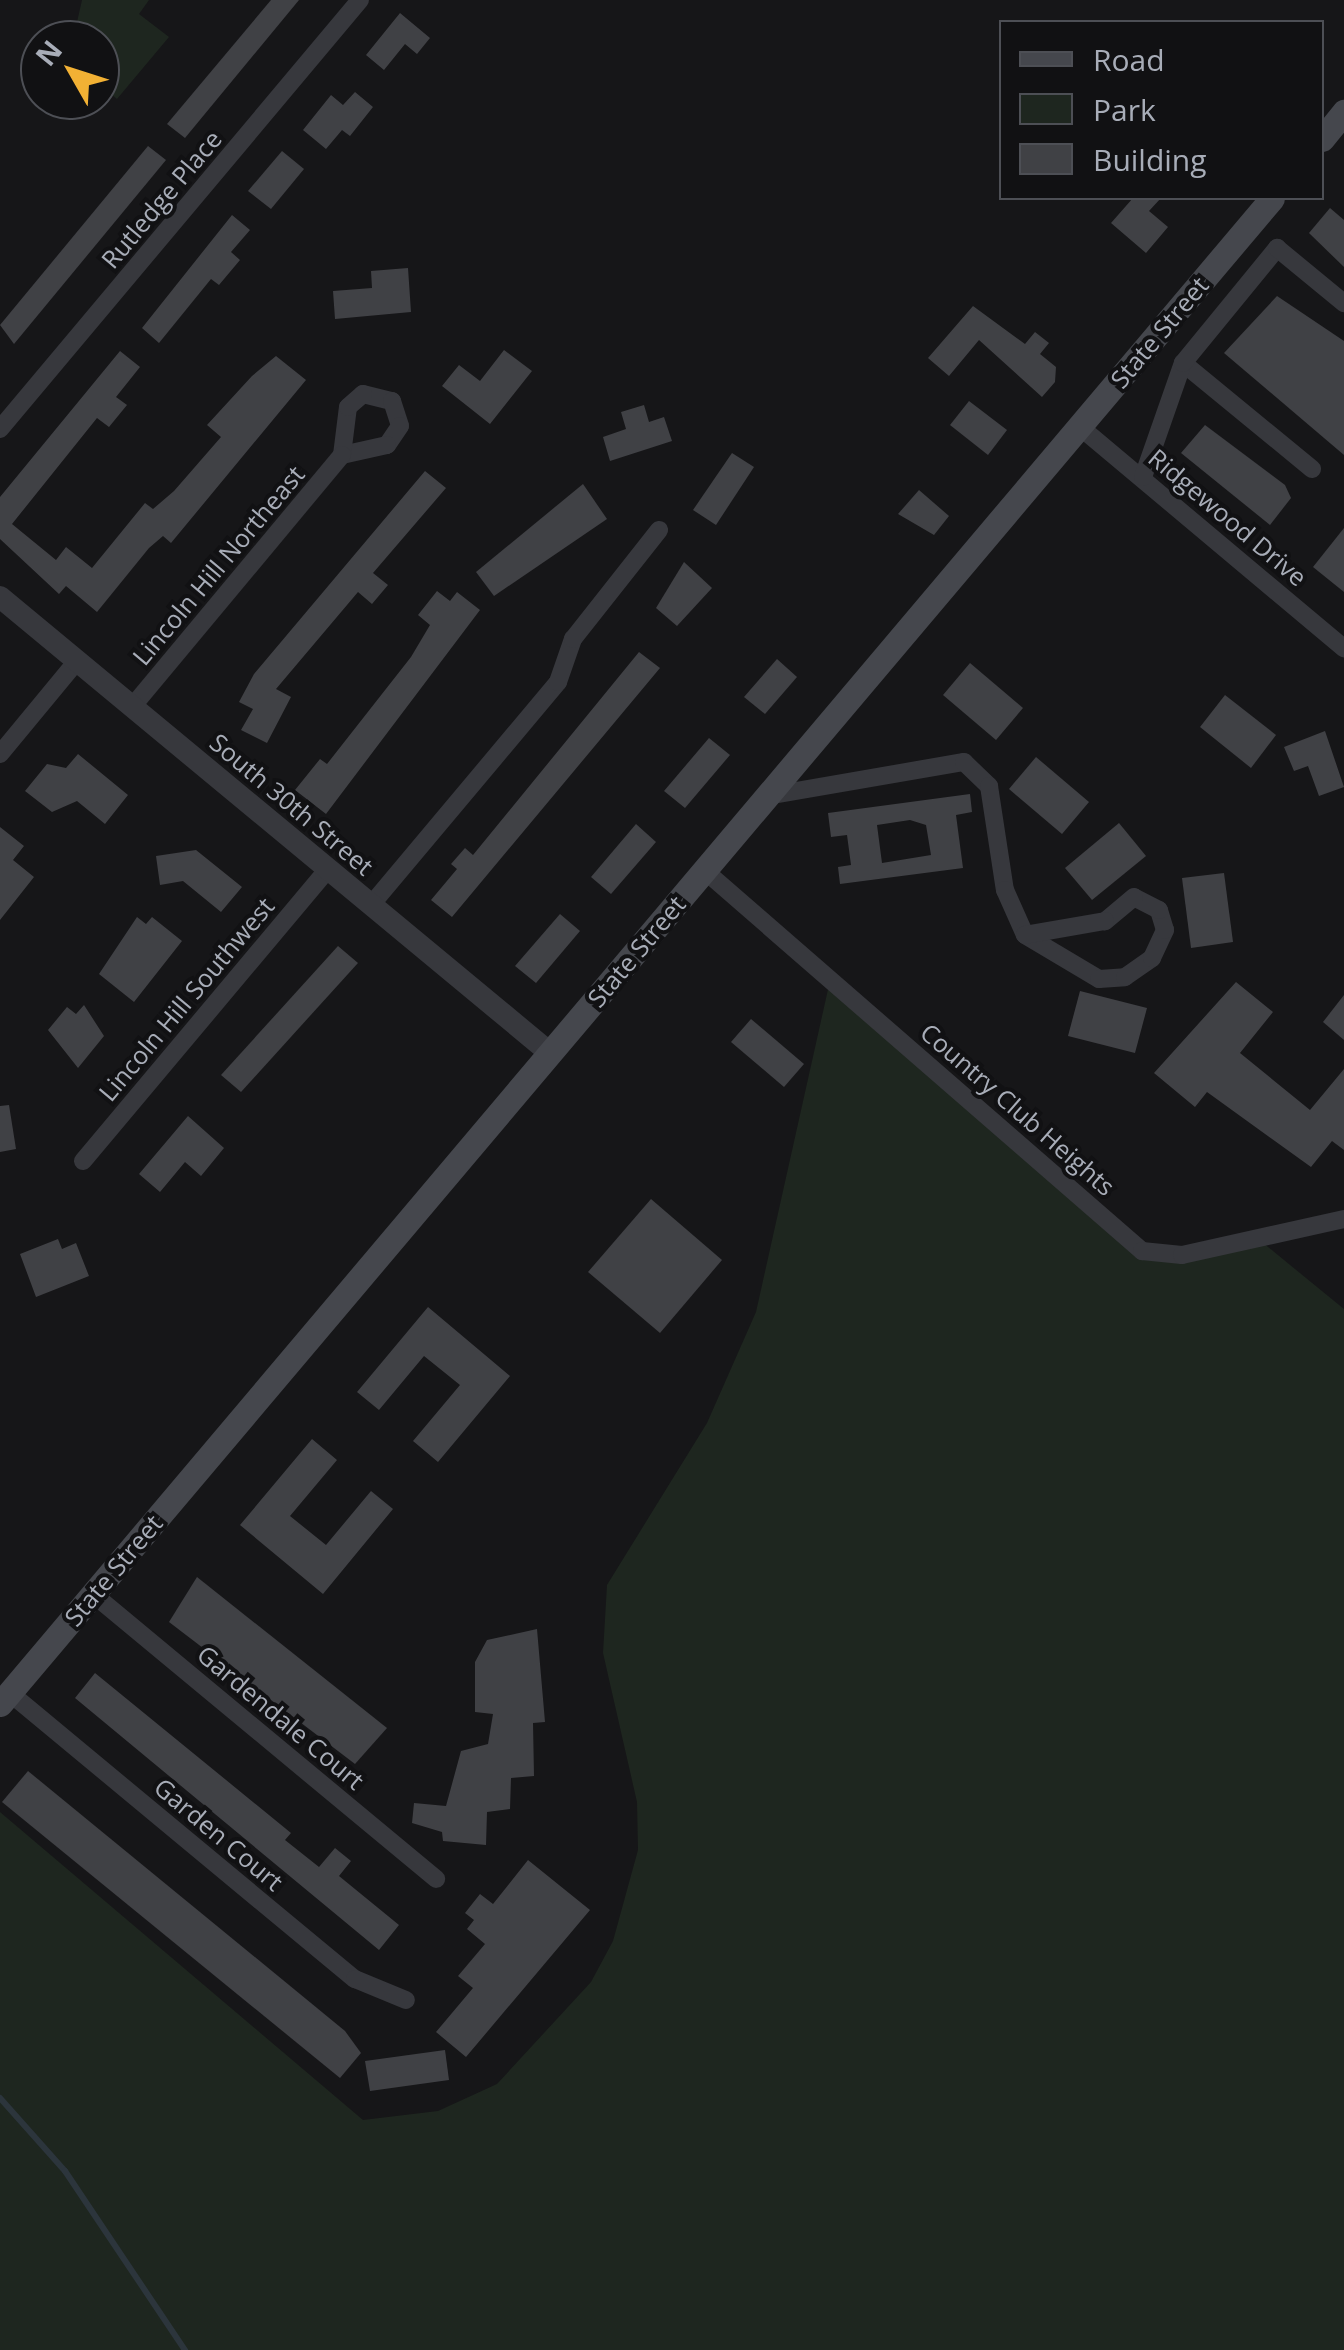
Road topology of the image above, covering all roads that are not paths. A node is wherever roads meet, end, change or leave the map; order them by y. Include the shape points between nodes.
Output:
1 (360, 0) edge
2 (1344, 112) edge
3 (1324, 137) edge
4 (1270, 200) edge
5 (1344, 303) edge
6 (1183, 362) junction
7 (1079, 426) junction
8 (0, 429) edge
9 (342, 455) dead end
10 (1312, 469) dead end
11 (1143, 478) junction
12 (659, 530) dead end
13 (0, 597) edge
14 (1344, 648) edge
15 (77, 660) junction
16 (132, 706) junction
17 (0, 754) edge
18 (766, 796) junction
19 (328, 869) junction
20 (704, 870) junction
21 (371, 904) junction
22 (1024, 936) junction
23 (550, 1053) junction
24 (83, 1161) dead end
25 (1344, 1219) edge
26 (93, 1594) junction
27 (5, 1698) edge
28 (436, 1878) dead end
29 (406, 2000) dead end

1 - 8 street, Rutledge Place
2 - 3 main road
4 - 7 main road, State Street
5 - 6 street via 1277,248
6 - 10 street
6 - 11 street
7 - 11 street, Ridgewood Drive
7 - 18 main road, State Street
9 - 16 street, Lincoln Hill Northeast
11 - 14 street, Ridgewood Drive
12 - 21 street via 573,639 558,682
13 - 15 street, South 30th Street
15 - 16 street, South 30th Street
15 - 17 street
16 - 19 street, South 30th Street
18 - 20 main road, State Street
18 - 22 street via 964,762 992,796 1004,890
19 - 21 street, South 30th Street
19 - 24 street, Lincoln Hill Southwest
20 - 23 main road, State Street
20 - 25 street, Country Club Heights via 1142,1251 1182,1255
21 - 23 street, South 30th Street
22 - 22 street via 1105,921 1134,897 1159,910 1164,930 1152,958 1125,976 1099,979
23 - 26 main road, State Street
26 - 27 main road, State Street
26 - 28 street, Gardendale Court
27 - 29 street, Garden Court via 354,1978

